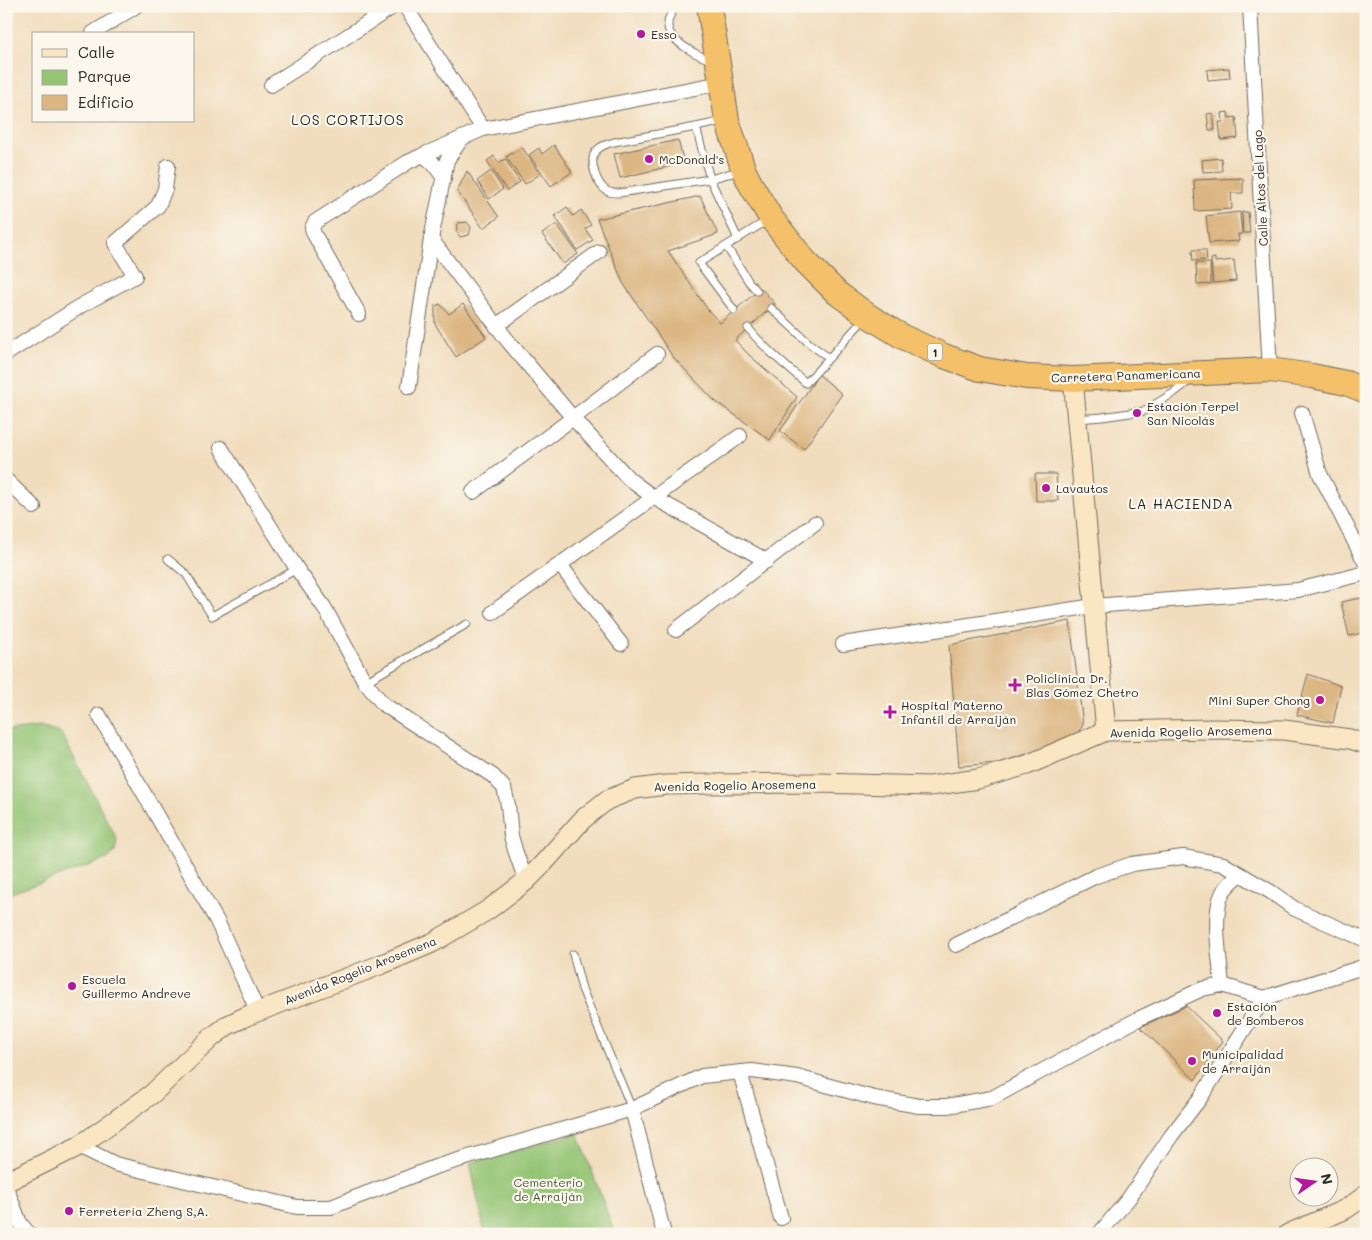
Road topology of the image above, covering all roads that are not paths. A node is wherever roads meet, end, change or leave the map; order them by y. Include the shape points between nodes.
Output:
1 (136, 6) edge
2 (394, 6) edge
3 (405, 6) edge
4 (676, 6) edge
5 (709, 6) edge
6 (1250, 6) edge
7 (96, 32) edge
8 (719, 72) junction
9 (271, 85) dead end
10 (727, 120) junction
11 (696, 127) junction
12 (482, 129) junction
13 (463, 138) junction
14 (423, 154) junction
15 (168, 166) dead end
16 (744, 171) junction
17 (444, 178) junction
18 (710, 179) junction
19 (771, 218) junction
20 (430, 239) junction
21 (738, 239) junction
22 (726, 246) junction
23 (598, 252) dead end
24 (757, 291) dead end
25 (771, 308) dead end
26 (734, 310) dead end
27 (358, 314) dead end
28 (867, 315) junction
29 (496, 326) junction
30 (748, 328) dead end
31 (6, 354) edge
32 (657, 354) dead end
33 (829, 358) junction
34 (1270, 370) junction
35 (1200, 373) junction
36 (1073, 379) junction
37 (409, 387) dead end
38 (1366, 391) edge
39 (1302, 412) dead end
40 (573, 418) junction
41 (1076, 419) junction
42 (740, 436) dead end
43 (221, 448) dead end
44 (6, 480) edge
45 (473, 492) dead end
46 (653, 497) junction
47 (34, 507) dead end
48 (816, 523) dead end
49 (168, 559) dead end
50 (767, 561) junction
51 (1366, 564) edge
52 (560, 565) junction
53 (297, 569) junction
54 (1366, 573) edge
55 (1094, 606) junction
56 (493, 612) dead end
57 (467, 624) dead end
58 (676, 630) dead end
59 (621, 644) dead end
60 (843, 644) dead end
61 (365, 682) junction
62 (99, 715) dead end
63 (1106, 731) junction
64 (1366, 744) edge
65 (1240, 874) junction
66 (526, 881) junction
67 (1366, 940) edge
68 (956, 945) dead end
69 (573, 954) dead end
70 (1366, 966) edge
71 (1222, 984) junction
72 (1264, 998) junction
73 (258, 1012) junction
74 (740, 1072) junction
75 (632, 1109) junction
76 (79, 1146) junction
77 (6, 1182) edge
78 (6, 1187) edge
79 (1366, 1195) edge
80 (781, 1218) dead end
81 (29, 1234) edge
82 (664, 1234) edge
83 (1100, 1234) edge
84 (1288, 1234) edge

1 - 7 street
2 - 9 street
3 - 12 street
4 - 8 lane via 668,21 674,40 704,58
5 - 8 highway, Carretera Panamericana / 1
6 - 34 street, Calle Altos del Lago
8 - 10 highway, Carretera Panamericana / 1
8 - 12 street
10 - 11 lane
10 - 16 highway, Carretera Panamericana / 1
11 - 18 lane
11 - 18 lane via 602,146 595,152 594,171 608,192 619,194
12 - 13 street
13 - 14 street
13 - 17 street via 447,160
14 - 17 street
14 - 27 street via 315,222 312,228
15 - 31 street via 165,189 158,206 115,243 135,276 82,305
16 - 18 lane
16 - 19 highway, Carretera Panamericana / 1
17 - 20 street
18 - 21 lane
19 - 21 lane
19 - 28 highway, Carretera Panamericana / 1 via 805,261
20 - 29 street
20 - 37 street
21 - 22 lane
22 - 24 lane
22 - 26 lane via 700,263
23 - 29 street
25 - 33 lane
28 - 33 lane
28 - 36 highway, Carretera Panamericana / 1 via 903,337 980,369
29 - 40 street
30 - 33 lane via 806,383
32 - 40 street
34 - 35 highway, Carretera Panamericana / 1
34 - 38 highway, Carretera Panamericana / 1 via 1338,381
35 - 36 highway, Carretera Panamericana / 1
35 - 41 lane via 1144,411
36 - 41 street
39 - 51 street via 1320,474
40 - 45 street
40 - 46 street via 629,480
41 - 55 street
42 - 46 street
43 - 53 street
44 - 47 street
46 - 50 street
46 - 52 street
48 - 50 street
49 - 53 lane via 186,574 212,616
50 - 58 street
52 - 56 street
52 - 59 street
53 - 61 street via 324,607
54 - 55 street via 1298,590
55 - 60 street
55 - 63 street
57 - 61 lane
61 - 66 street via 383,704 493,776 504,788 511,836
62 - 73 street via 217,921
63 - 64 street, Avenida Rogelio Arosemena via 1284,730
63 - 66 street, Avenida Rogelio Arosemena via 1027,765 978,779 930,786 710,784 635,789 607,800 583,819
65 - 67 street via 1295,909
65 - 68 street via 1222,864 1183,857 1132,864 1096,876
65 - 71 street via 1222,893 1217,909
66 - 73 street, Avenida Rogelio Arosemena via 488,910 432,942
69 - 75 lane via 582,988
70 - 72 street
71 - 72 street
71 - 74 street via 1202,989 1140,1018 992,1098 947,1106 919,1106 874,1098 797,1077
72 - 83 street via 1200,1098
73 - 76 street, Avenida Rogelio Arosemena via 228,1025 152,1094
74 - 75 street via 702,1076
74 - 80 street
75 - 76 street via 435,1167 330,1207 297,1207 115,1164
75 - 82 street
76 - 77 street, Avenida Rogelio Arosemena
78 - 81 street via 20,1223
79 - 84 street via 1346,1209

